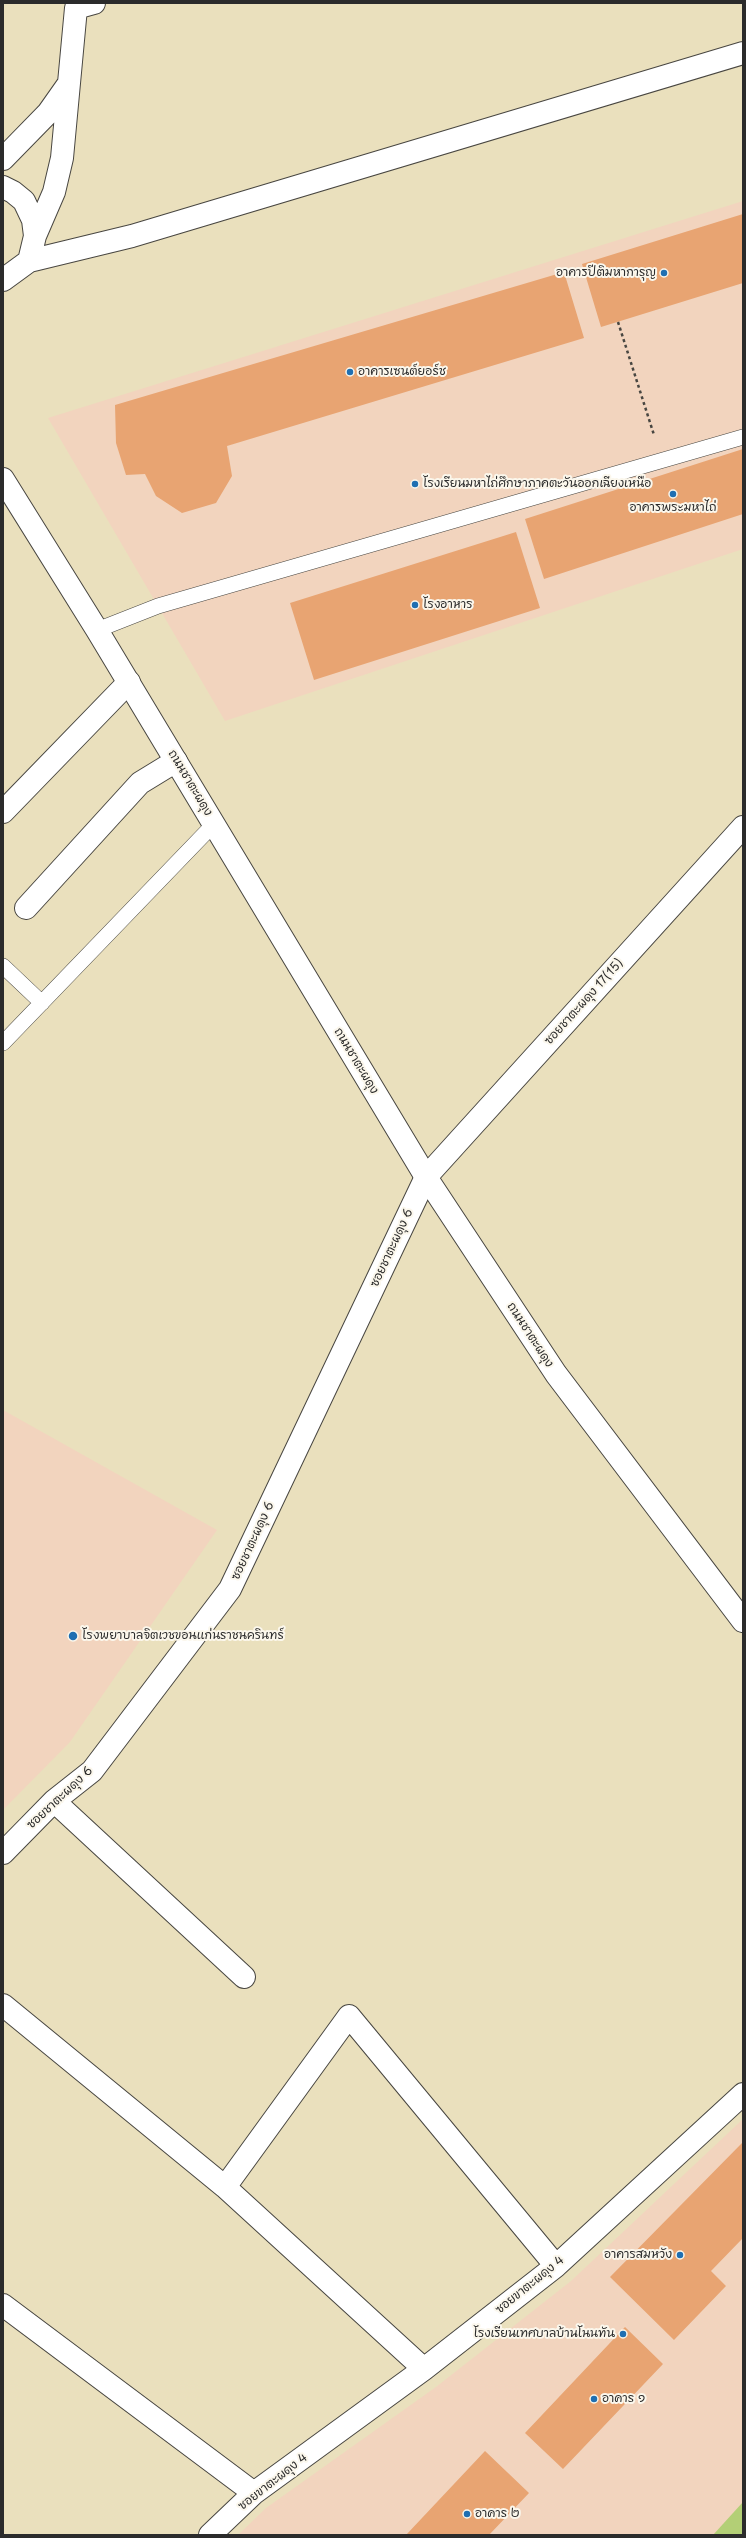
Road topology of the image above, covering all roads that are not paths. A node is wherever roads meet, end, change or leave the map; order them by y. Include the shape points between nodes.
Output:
1 (94, 3) edge
2 (743, 54) edge
3 (68, 85) junction
4 (3, 159) edge
5 (3, 188) edge
6 (35, 236) junction
7 (29, 261) junction
8 (3, 280) edge
9 (743, 437) edge
10 (5, 488) edge
11 (98, 630) junction
12 (129, 682) junction
13 (176, 761) junction
14 (3, 812) edge
15 (214, 824) junction
16 (743, 827) edge
17 (26, 908) dead end
18 (3, 966) edge
19 (42, 1002) junction
20 (3, 1043) edge
21 (426, 1176) junction
22 (743, 1621) edge
23 (54, 1801) junction
24 (3, 1853) edge
25 (244, 1977) dead end
26 (3, 2006) edge
27 (743, 2094) edge
28 (225, 2186) junction
29 (556, 2266) junction
30 (3, 2305) edge
31 (424, 2369) junction
32 (254, 2493) junction
33 (210, 2535) edge

1 - 3 street via 76,8
2 - 7 street via 132,236
3 - 4 street via 48,114
3 - 6 street via 62,158 54,192
5 - 6 street via 24,201 33,220
6 - 7 street
7 - 8 street
9 - 11 lane via 158,606
10 - 11 street, ถนนชาตะผดุง
11 - 12 street, ถนนชาตะผดุง
12 - 13 street, ถนนชาตะผดุง
12 - 14 street
13 - 15 street, ถนนชาตะผดุง
13 - 17 street via 140,783
15 - 19 lane
15 - 21 street, ถนนชาตะผดุง
16 - 21 street, ซอยชาตะผดุง 17(15)
18 - 19 lane
19 - 20 lane
21 - 22 street, ถนนชาตะผดุง via 556,1374
21 - 23 street, ซอยชาตะผดุง 6 via 230,1589 92,1771
23 - 24 street, ซอยชาตะผดุง 6
23 - 25 street
26 - 28 street
27 - 29 street, ซอยขาตะผดุง 4
28 - 29 street via 349,2016
28 - 31 street
29 - 31 street, ซอยขาตะผดุง 4
30 - 32 street
31 - 32 street, ซอยขาตะผดุง 4
32 - 33 street, ซอยขาตะผดุง 4

